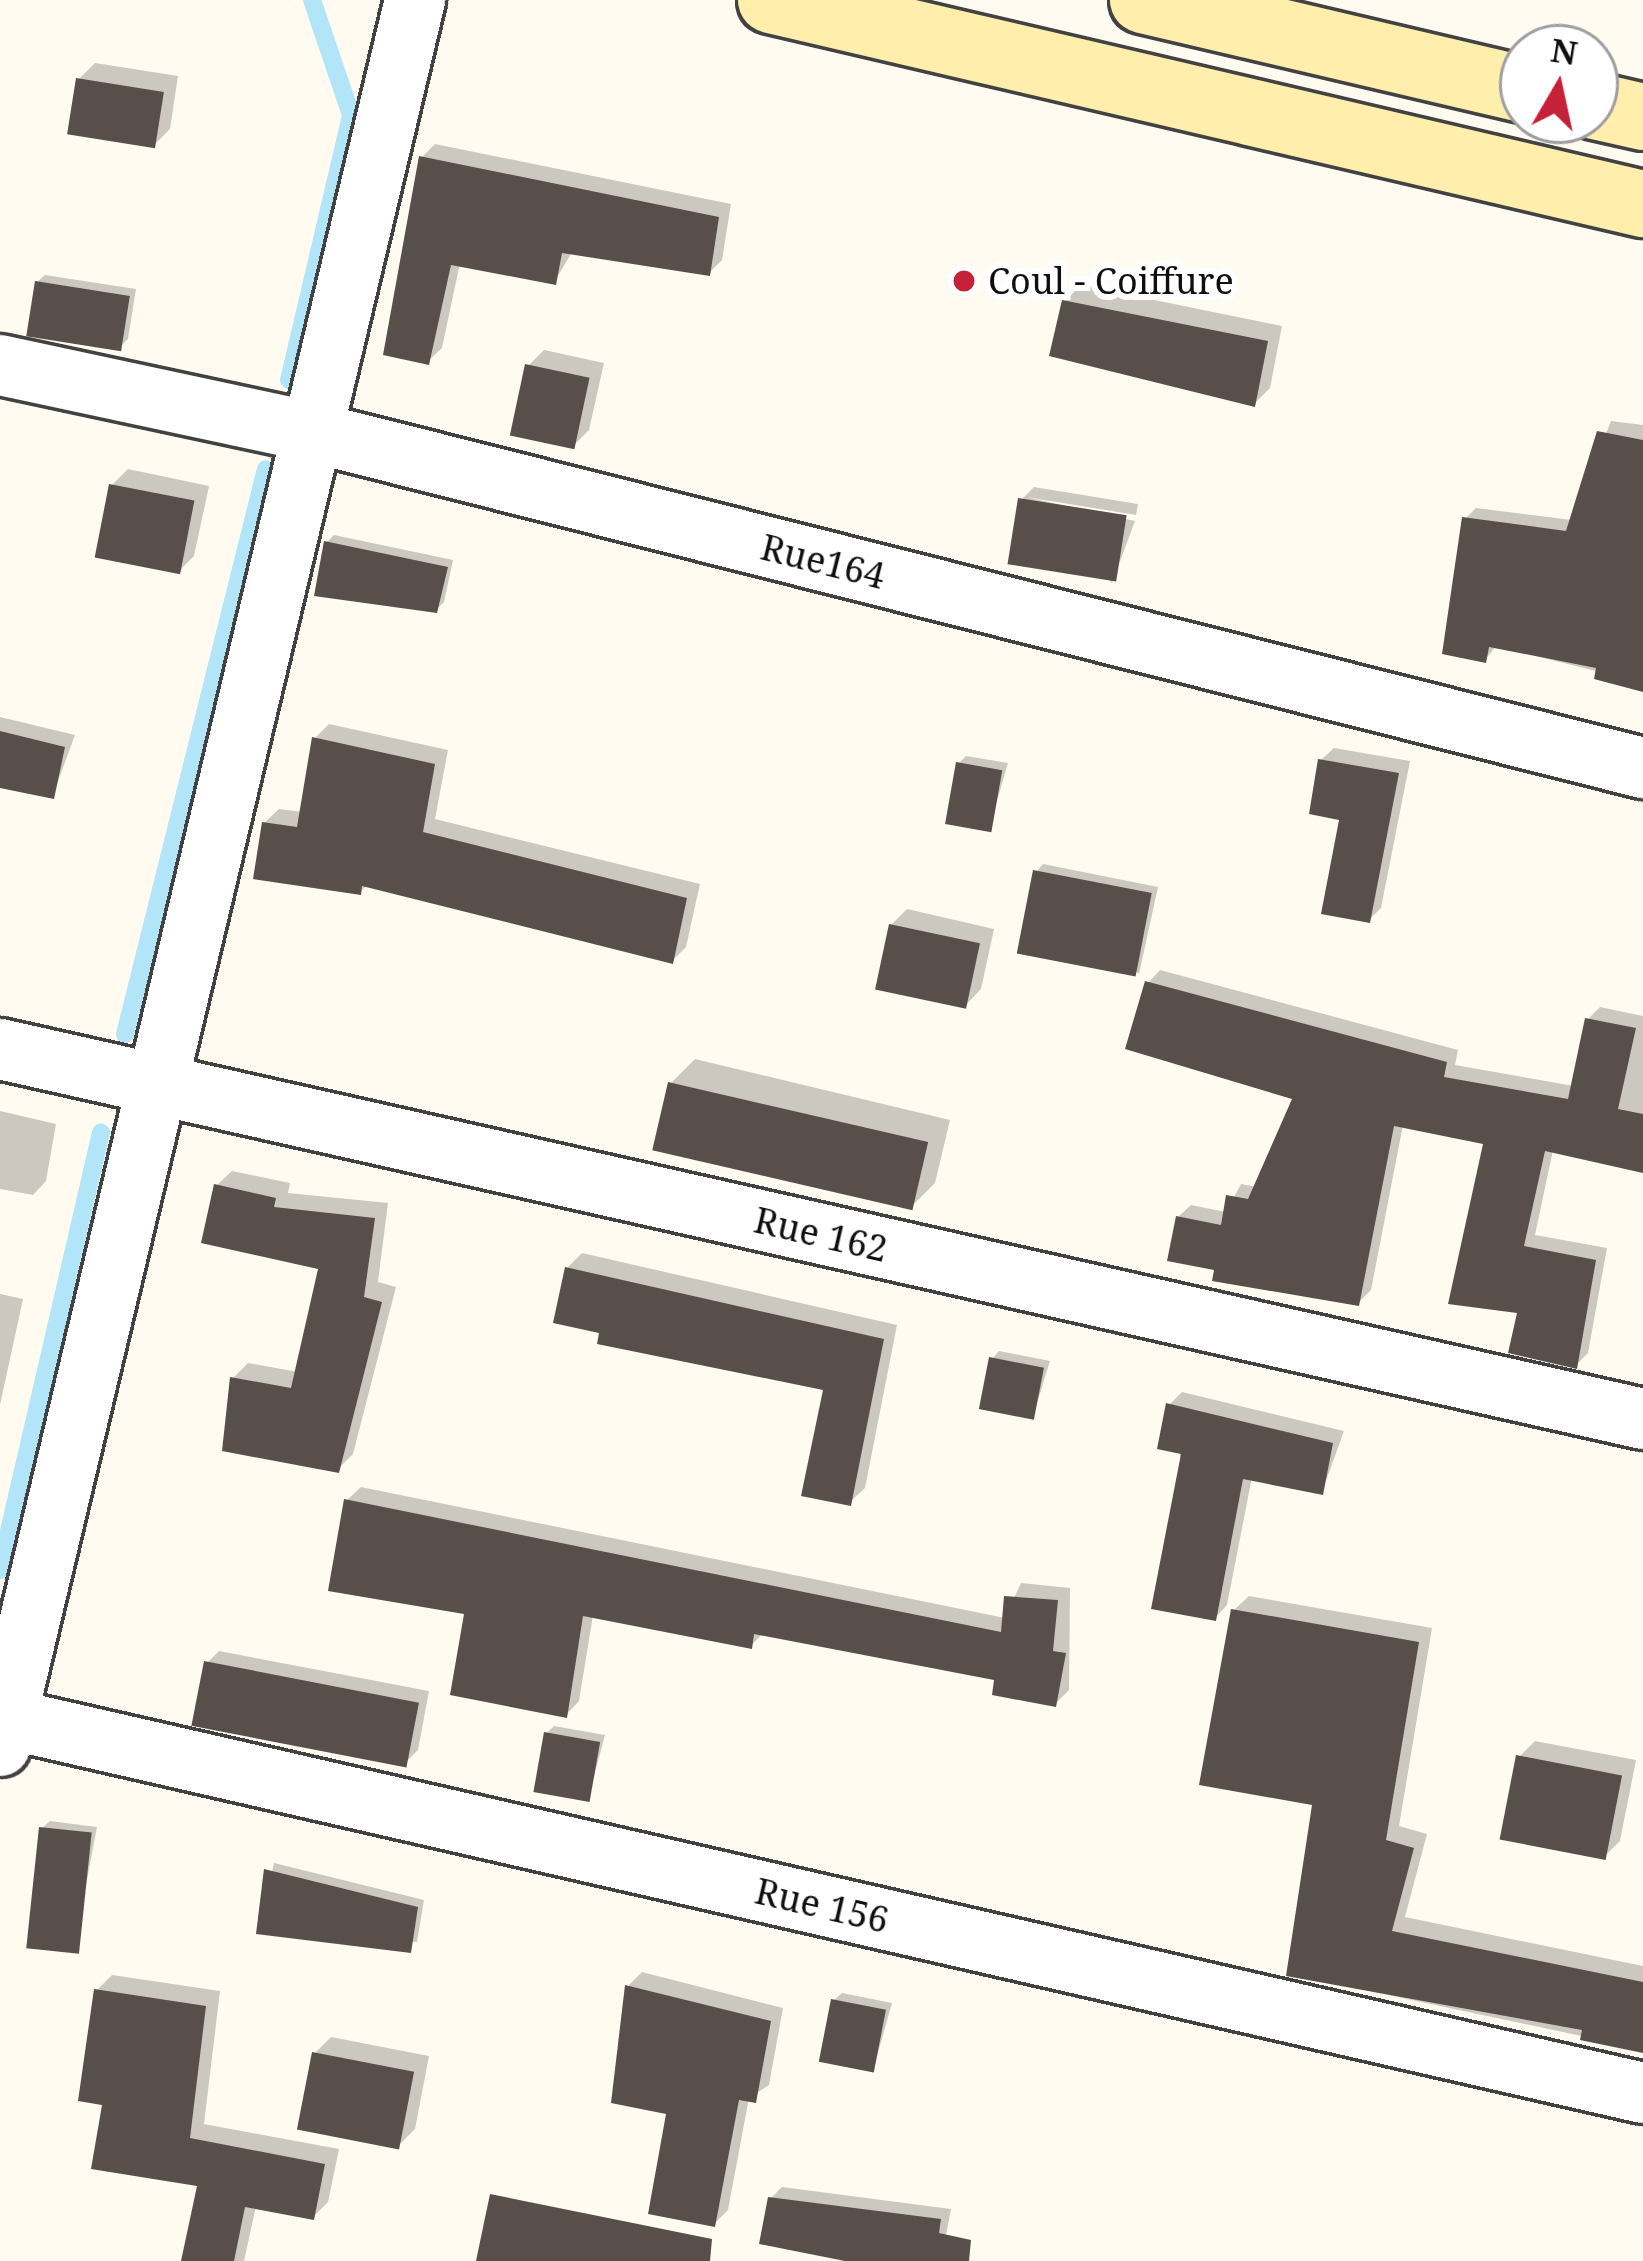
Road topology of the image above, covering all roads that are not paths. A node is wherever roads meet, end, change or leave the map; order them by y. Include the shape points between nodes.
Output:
1 (415, 0) edge
2 (771, 0) edge
3 (1143, 0) edge
4 (1499, 83) edge
5 (1643, 203) edge
6 (0, 365) edge
7 (316, 433) junction
8 (1643, 768) edge
9 (0, 1049) edge
10 (158, 1085) junction
11 (1643, 1419) edge
12 (2, 1728) edge
13 (1643, 2092) edge

1 - 7 street
2 - 5 main road
3 - 4 main road
6 - 7 street, Rue164
7 - 8 street, Rue164
7 - 10 street
9 - 10 street, Rue 162
10 - 11 street, Rue 162
10 - 12 street
12 - 13 street, Rue 156

